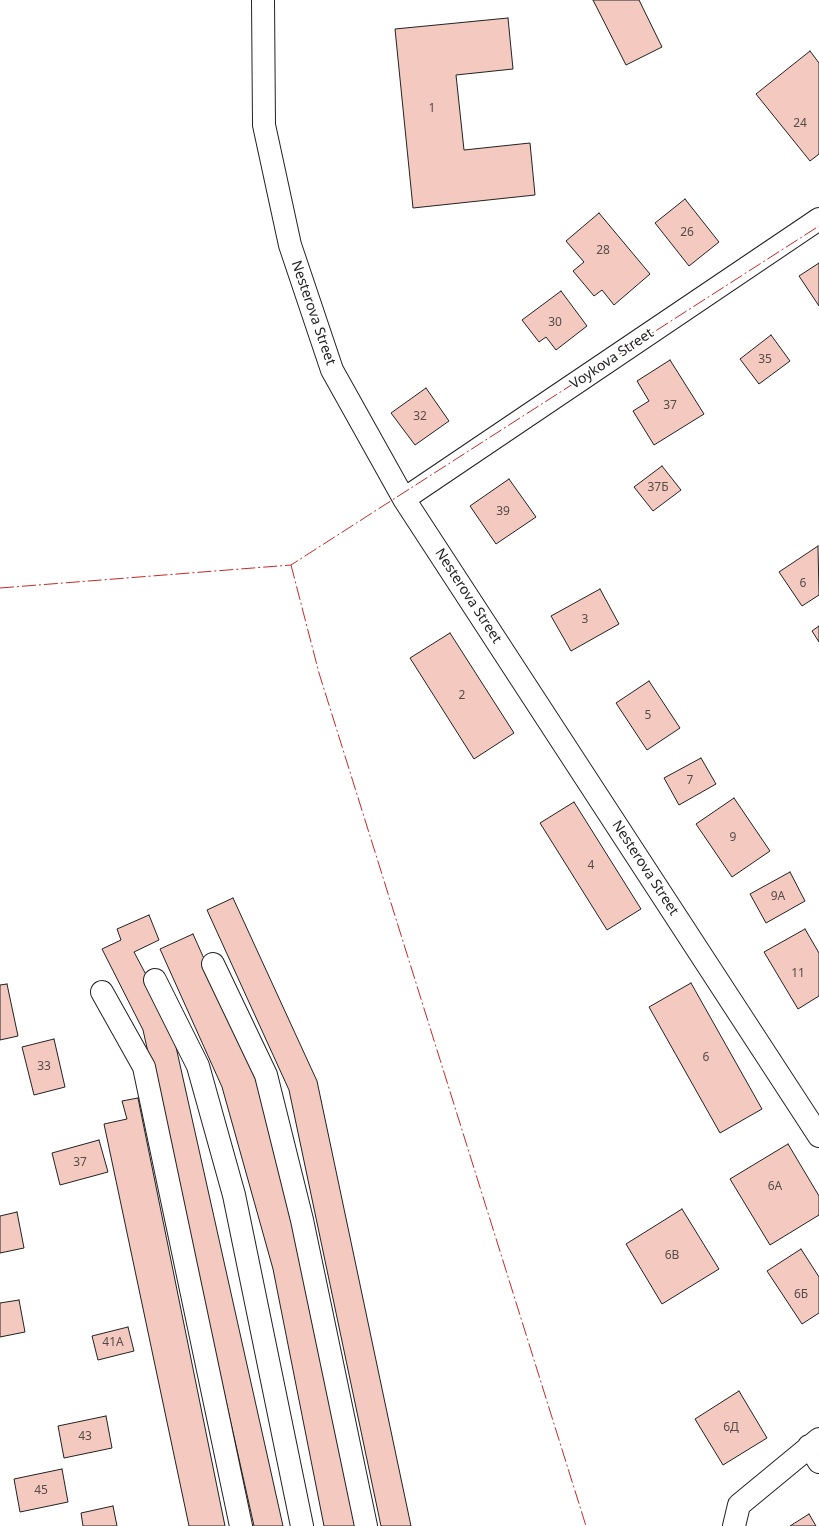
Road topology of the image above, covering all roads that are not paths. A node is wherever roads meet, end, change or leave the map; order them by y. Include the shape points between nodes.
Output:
1 (263, 0) edge
2 (819, 219) edge
3 (404, 499) junction
4 (214, 964) dead end
5 (155, 980) dead end
6 (102, 992) dead end
7 (819, 1136) edge
8 (816, 1449) edge
9 (241, 1526) edge
10 (302, 1526) edge
11 (366, 1526) edge
12 (734, 1526) edge

1 - 3 street, Nesterova Street via 264,125 290,245 332,370
2 - 3 street, Voykova Street
3 - 7 street, Nesterova Street
4 - 11 street via 266,1075 302,1220
5 - 10 street via 198,1066 234,1195
6 - 9 street via 144,1067
8 - 12 street via 738,1505

